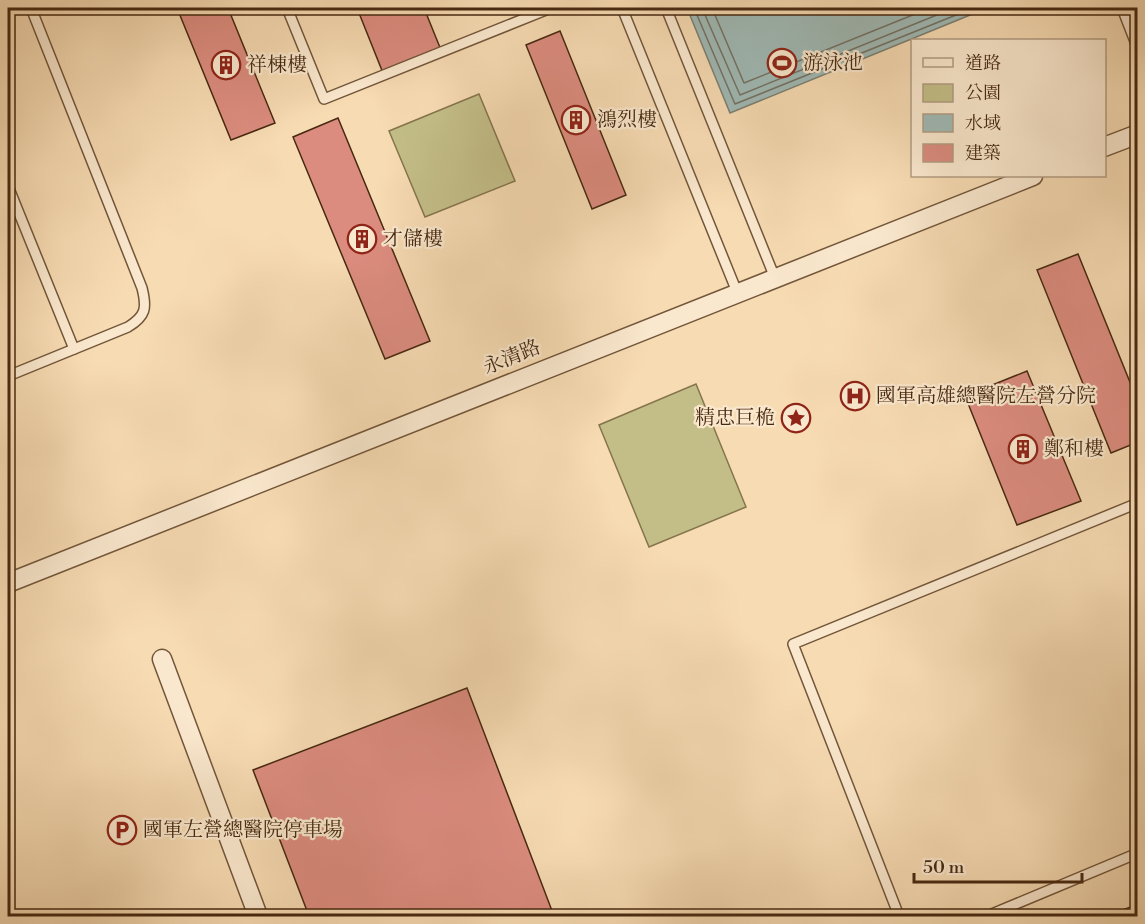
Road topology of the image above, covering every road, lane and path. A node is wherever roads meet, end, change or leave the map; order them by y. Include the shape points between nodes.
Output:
1 (31, 8) edge
2 (287, 8) edge
3 (551, 8) edge
4 (622, 8) edge
5 (666, 8) edge
6 (1122, 8) edge
7 (1137, 49) edge
8 (1137, 134) edge
9 (1106, 146) edge
10 (1030, 177) edge
11 (8, 186) edge
12 (775, 278) junction
13 (737, 292) junction
14 (74, 349) junction
15 (8, 376) edge
16 (1137, 503) edge
17 (8, 583) edge
18 (162, 659) dead end
19 (1137, 853) edge
20 (258, 916) edge
21 (899, 916) edge
22 (987, 916) edge

1 - 14 lane via 146,305 145,313 134,323
2 - 3 lane via 324,99
4 - 13 lane
5 - 12 lane
6 - 7 lane
8 - 9 street
10 - 12 street, 永清路
11 - 14 lane
12 - 13 street, 永清路
13 - 17 street, 永清路
14 - 15 lane
16 - 21 lane via 793,644
18 - 20 street
19 - 22 lane

